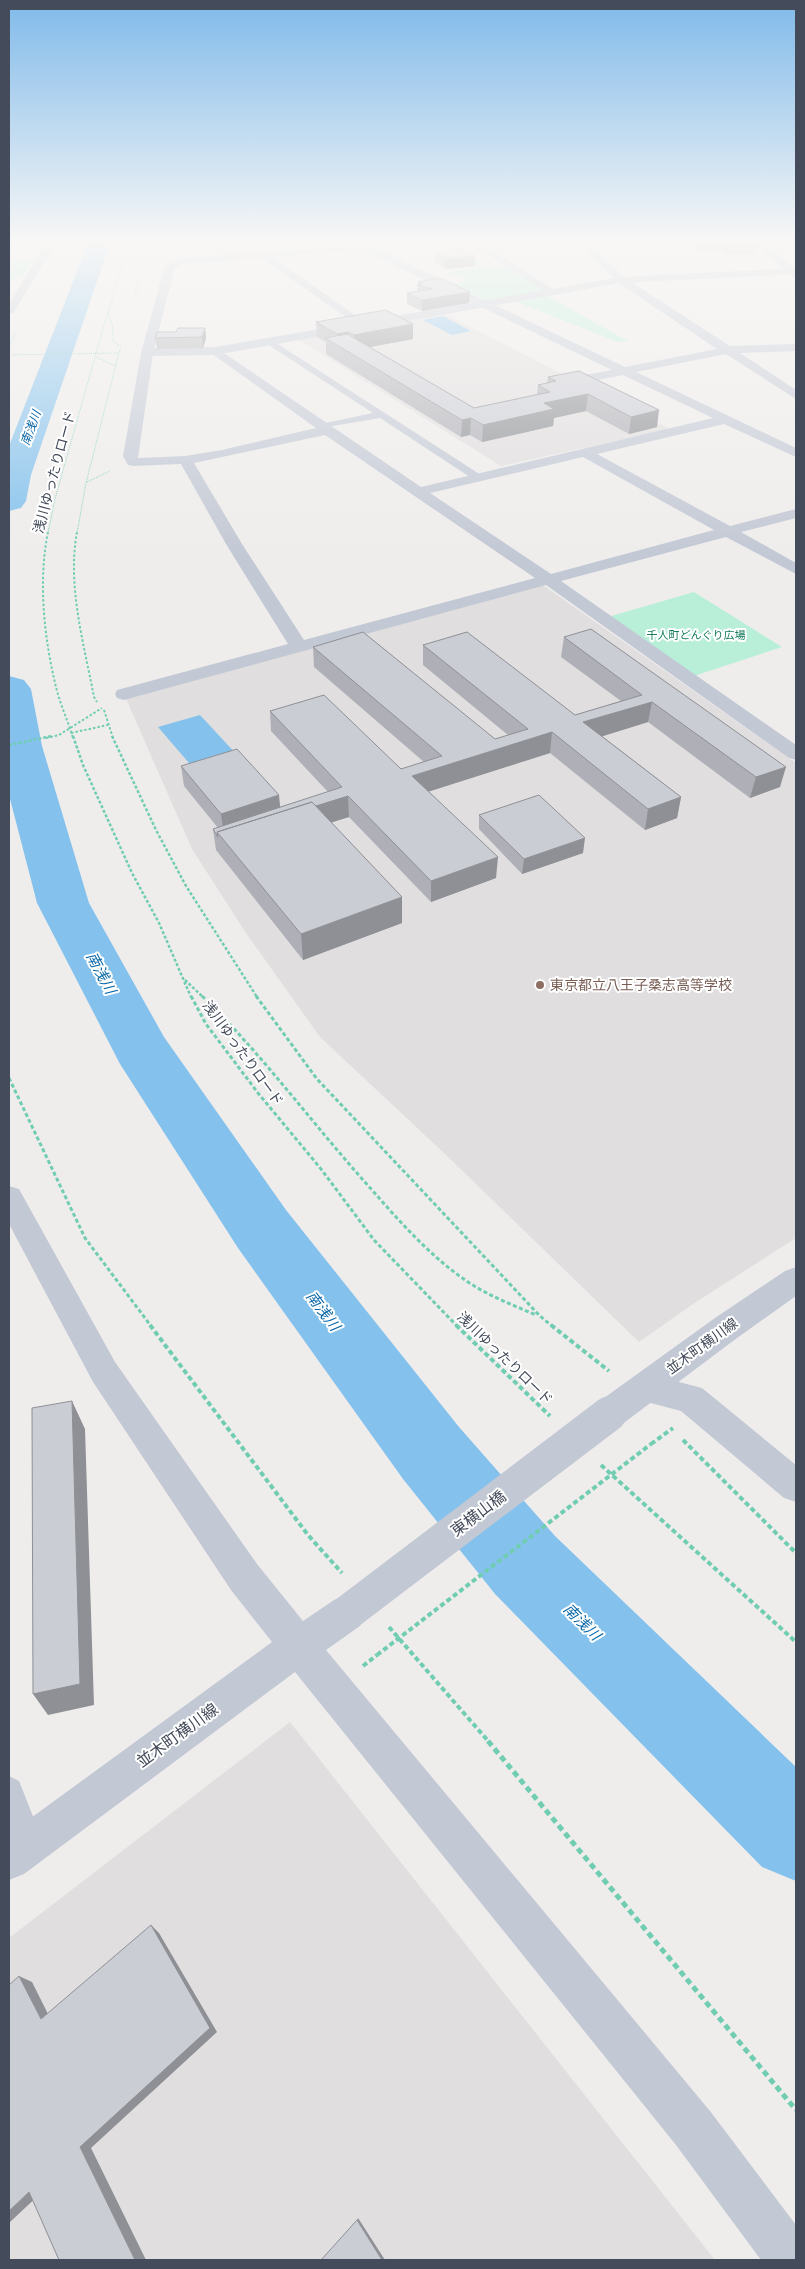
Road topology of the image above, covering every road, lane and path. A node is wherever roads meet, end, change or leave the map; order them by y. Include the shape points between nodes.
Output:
1 (97, 349) edge
2 (149, 349) edge
3 (229, 349) edge
4 (280, 349) edge
5 (580, 349) edge
6 (753, 349) edge
7 (728, 350) junction
8 (216, 351) junction
9 (148, 352) junction
10 (9, 355) edge
11 (96, 355) junction
12 (118, 361) dead end
13 (116, 366) junction
14 (625, 370) junction
15 (578, 380) edge
16 (796, 395) edge
17 (380, 415) junction
18 (728, 419) junction
19 (325, 428) junction
20 (584, 452) junction
21 (796, 453) edge
22 (185, 460) junction
23 (477, 477) junction
24 (418, 492) junction
25 (796, 513) edge
26 (730, 531) junction
27 (796, 569) edge
28 (550, 581) junction
29 (299, 647) junction
30 (124, 694) dead end
31 (103, 707) junction
32 (108, 725) junction
33 (68, 728) junction
34 (71, 733) junction
35 (9, 745) edge
36 (796, 754) edge
37 (183, 977) junction
38 (9, 1197) edge
39 (796, 1280) edge
40 (540, 1316) junction
41 (644, 1388) junction
42 (609, 1414) joint
43 (550, 1416) dead end
44 (678, 1424) dead end
45 (672, 1429) junction
46 (600, 1464) dead end
47 (796, 1486) edge
48 (796, 1553) edge
49 (347, 1613) joint
50 (796, 1642) edge
51 (299, 1646) junction
52 (377, 1655) dead end
53 (9, 1791) edge
54 (19, 1851) edge
55 (792, 2260) edge

1 - 11 path, 浅川ゆったりロード
2 - 9 street
3 - 8 street
4 - 17 lane
5 - 14 street
6 - 7 street
7 - 14 street
7 - 16 street
8 - 9 street
8 - 19 street
9 - 22 street via 130,456 133,462
10 - 11 path
11 - 13 path
11 - 33 path, 浅川ゆったりロード via 55,498 45,548 47,639
12 - 13 path
13 - 31 path via 86,482 74,563 85,656 94,697
14 - 15 street
14 - 18 street
17 - 19 lane
17 - 23 lane
18 - 20 street
18 - 21 street
19 - 22 street
19 - 24 street
20 - 23 street
20 - 26 street
22 - 29 street
23 - 24 street
24 - 28 street
25 - 26 street
26 - 27 street
26 - 28 street
28 - 29 street
28 - 36 street
29 - 30 street
31 - 32 path
31 - 33 path
32 - 34 path
32 - 40 path via 156,830 186,886 284,1036 318,1079
33 - 34 path, 浅川ゆったりロード
33 - 35 path via 59,735
34 - 37 path, 浅川ゆったりロード via 101,807
37 - 40 path via 225,1018 405,1228 467,1281 486,1293
37 - 43 path, 浅川ゆったりロード via 206,1024 374,1240 424,1294
38 - 51 street via 104,1372 244,1577
39 - 41 street, 並木町横川線
40 - 41 path via 604,1368
41 - 42 street, 並木町横川線
41 - 47 street via 690,1398
42 - 49 street, 東横山橋, bridge
44 - 45 path
45 - 48 path
45 - 52 path, bridge
46 - 50 path
49 - 51 street, 並木町横川線
51 - 54 street, 並木町横川線
51 - 55 street via 693,2128
53 - 54 lane

